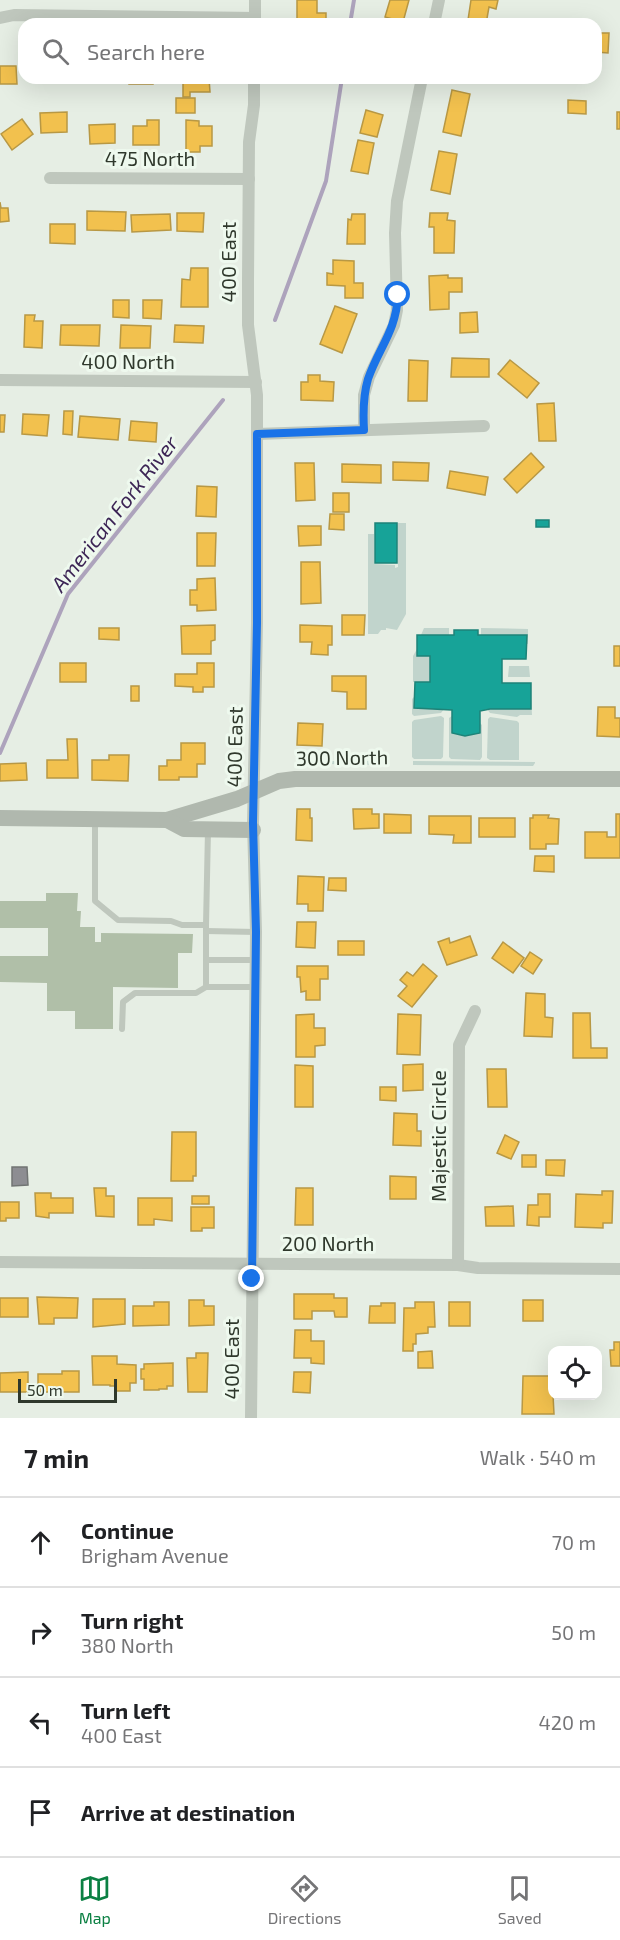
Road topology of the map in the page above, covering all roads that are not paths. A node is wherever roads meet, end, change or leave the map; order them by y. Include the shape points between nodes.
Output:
1 (255, 0) edge
2 (439, 0) edge
3 (0, 18) edge
4 (134, 18) edge
5 (255, 18) edge
6 (435, 18) edge
7 (254, 84) edge
8 (421, 84) edge
9 (50, 177) dead end
10 (249, 179) junction
11 (0, 380) edge
12 (256, 382) junction
13 (484, 426) dead end
14 (364, 430) junction
15 (257, 434) junction
16 (620, 779) edge
17 (253, 792) junction
18 (0, 818) edge
19 (95, 819) junction
20 (167, 820) junction
21 (208, 829) junction
22 (253, 830) junction
23 (206, 928) junction
24 (256, 932) junction
25 (206, 960) junction
26 (255, 960) junction
27 (206, 987) junction
28 (255, 987) junction
29 (475, 1011) dead end
30 (122, 1029) dead end
31 (0, 1262) edge
32 (252, 1263) junction
33 (458, 1265) junction
34 (620, 1269) edge
35 (251, 1418) edge

1 - 5 street
2 - 6 street
3 - 4 street
7 - 10 street, 400 East
8 - 14 street via 397,201 397,310 364,395
9 - 10 street, 475 North
10 - 12 street, 400 East via 248,325
11 - 12 street, 400 North
12 - 15 street, 400 East
13 - 14 street
14 - 15 street
15 - 17 street, 400 East
16 - 17 street, 300 North via 311,778 279,781
17 - 20 street, 300 North
17 - 22 street, 400 East
18 - 19 street, 300 North
19 - 20 street, 300 North
19 - 23 lane via 95,902 118,920 171,921
20 - 21 street via 184,829
21 - 22 street
21 - 23 lane
22 - 24 street, 400 East
23 - 24 lane
23 - 25 lane
24 - 26 street, 400 East
25 - 26 lane
25 - 27 lane
26 - 28 street, 400 East
27 - 28 lane
27 - 30 lane via 196,993 135,993 123,1002
28 - 32 street, 400 East
29 - 33 street, Majestic Circle via 459,1045
31 - 32 street, 200 North
32 - 33 street, 200 North
32 - 35 street, 400 East
33 - 34 street, 200 North

